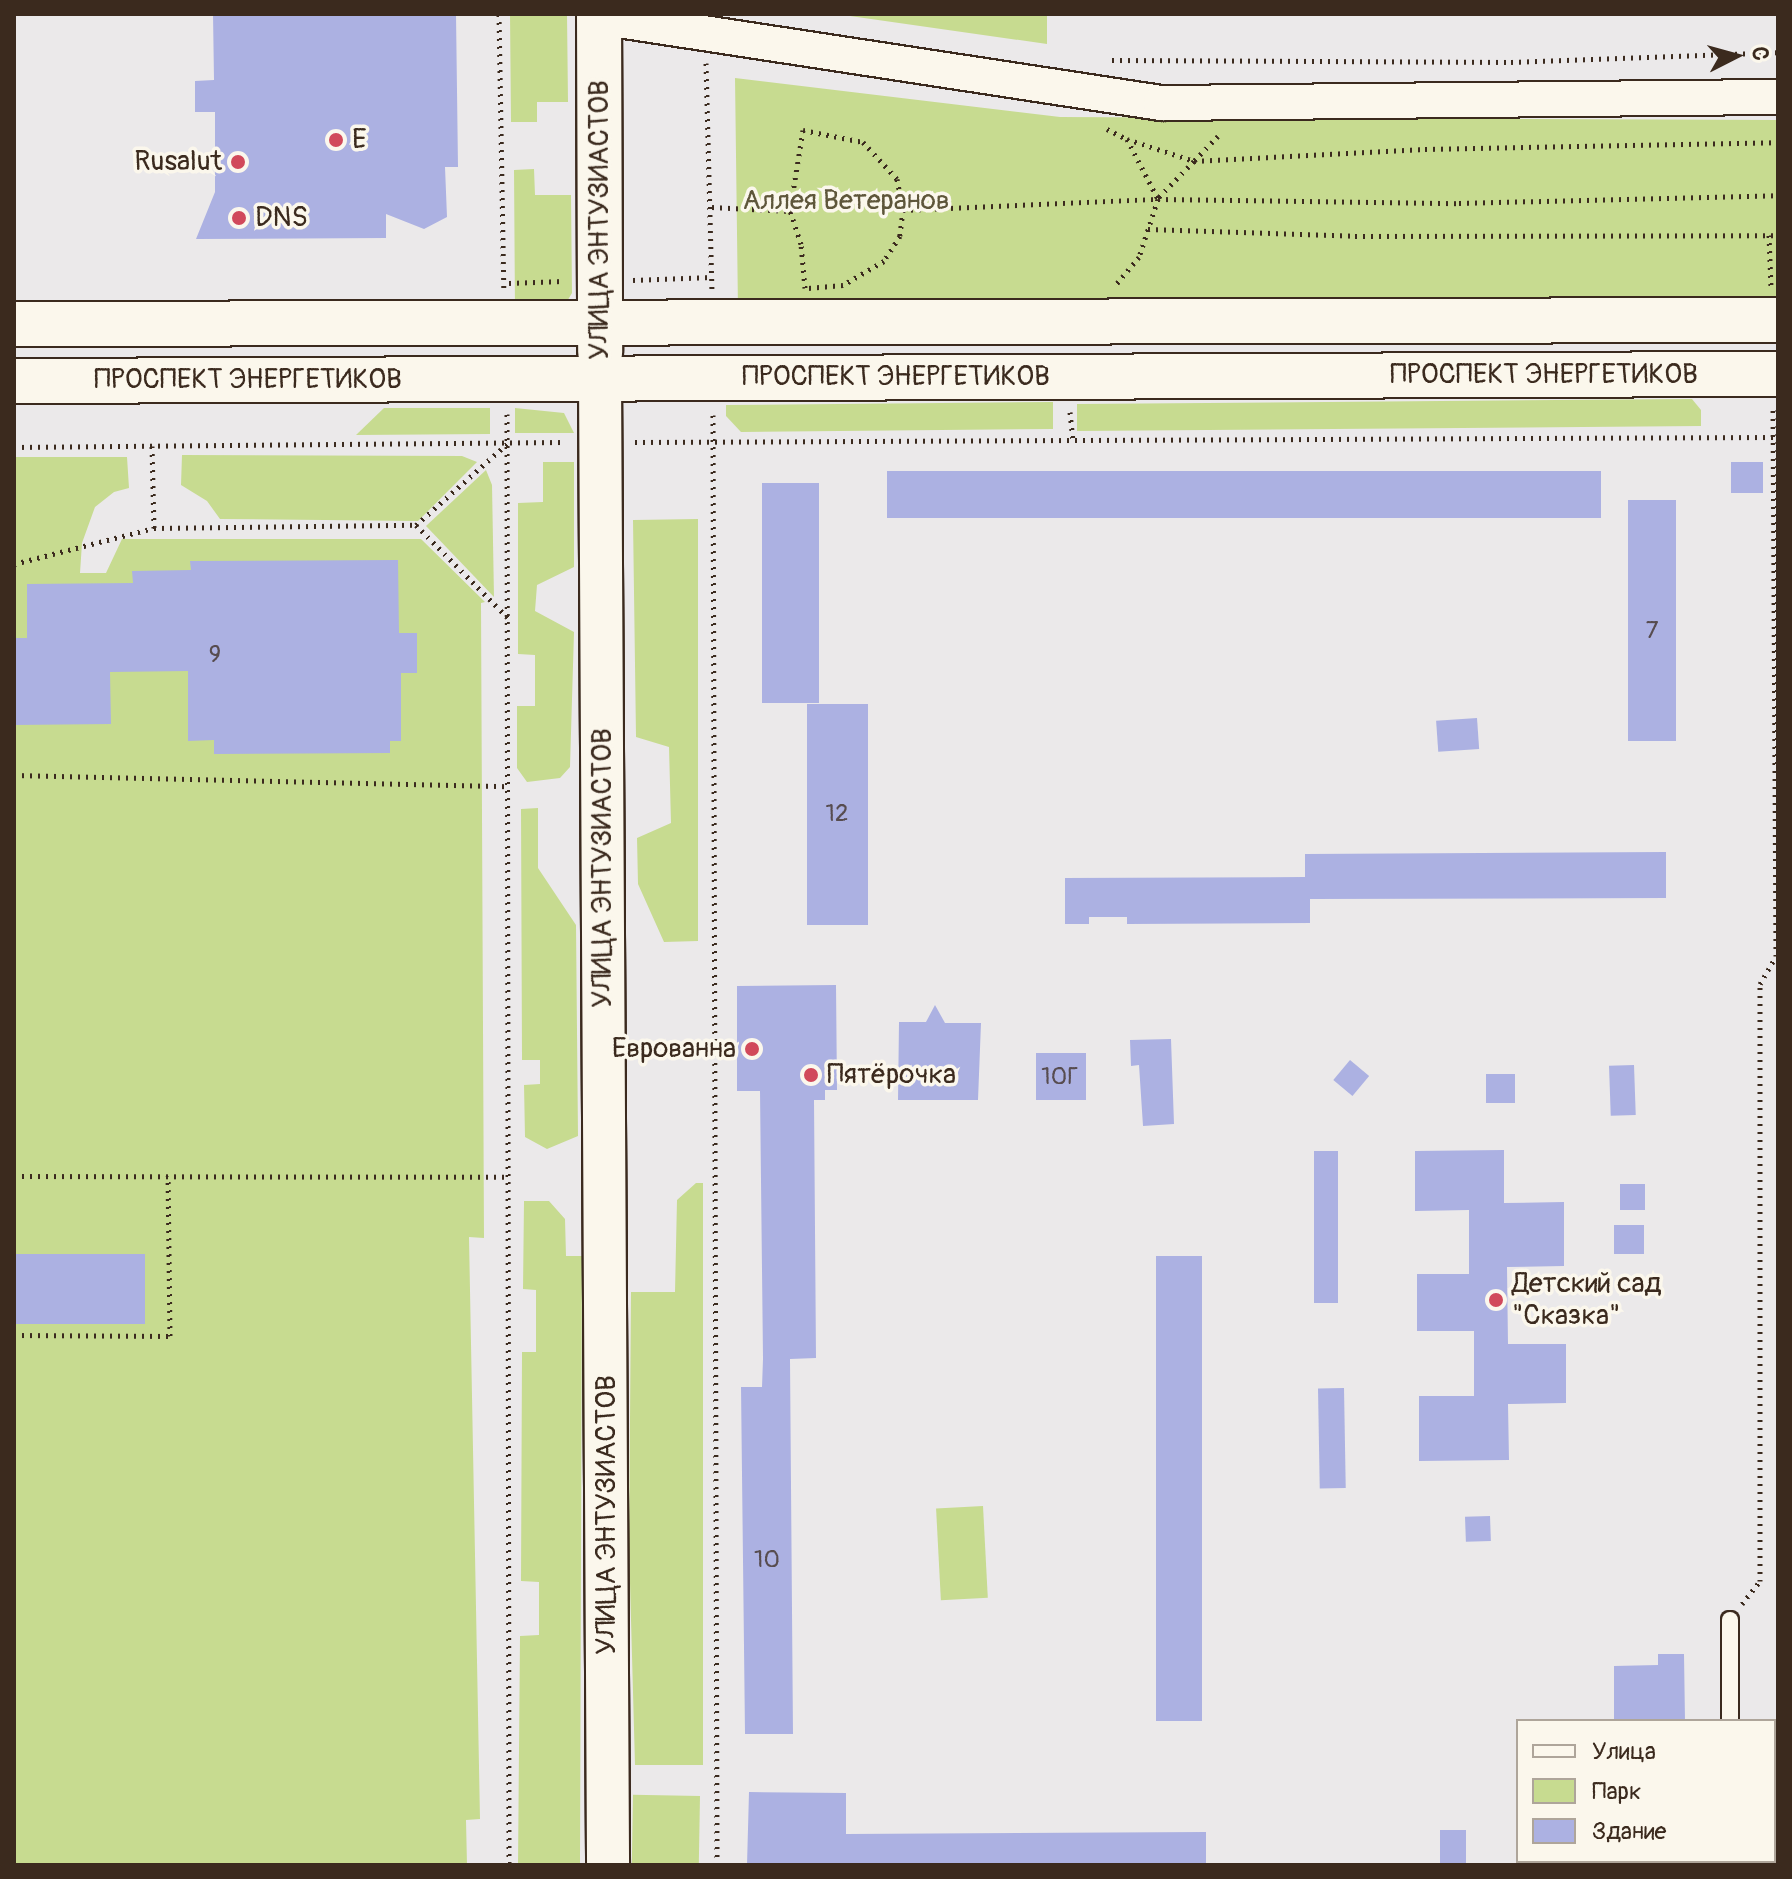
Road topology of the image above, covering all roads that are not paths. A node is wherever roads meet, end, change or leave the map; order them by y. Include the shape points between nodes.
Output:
1 (599, 15) edge
2 (1778, 97) edge
3 (1775, 320) edge
4 (14, 324) edge
5 (600, 324) junction
6 (1775, 374) edge
7 (600, 378) junction
8 (14, 381) edge
9 (1730, 1620) road end
10 (1730, 1719) edge
11 (608, 1865) edge

1 - 2 street via 1161,103
1 - 5 main road, УЛИЦА ЭНТУЗИАСТОВ
3 - 5 main road, ПРОСПЕКТ ЭНЕРГЕТИКОВ
4 - 5 main road, ПРОСПЕКТ ЭНЕРГЕТИКОВ
5 - 7 main road, УЛИЦА ЭНТУЗИАСТОВ
6 - 7 main road, ПРОСПЕКТ ЭНЕРГЕТИКОВ
7 - 8 main road, ПРОСПЕКТ ЭНЕРГЕТИКОВ
7 - 11 street, УЛИЦА ЭНТУЗИАСТОВ
9 - 10 lane

